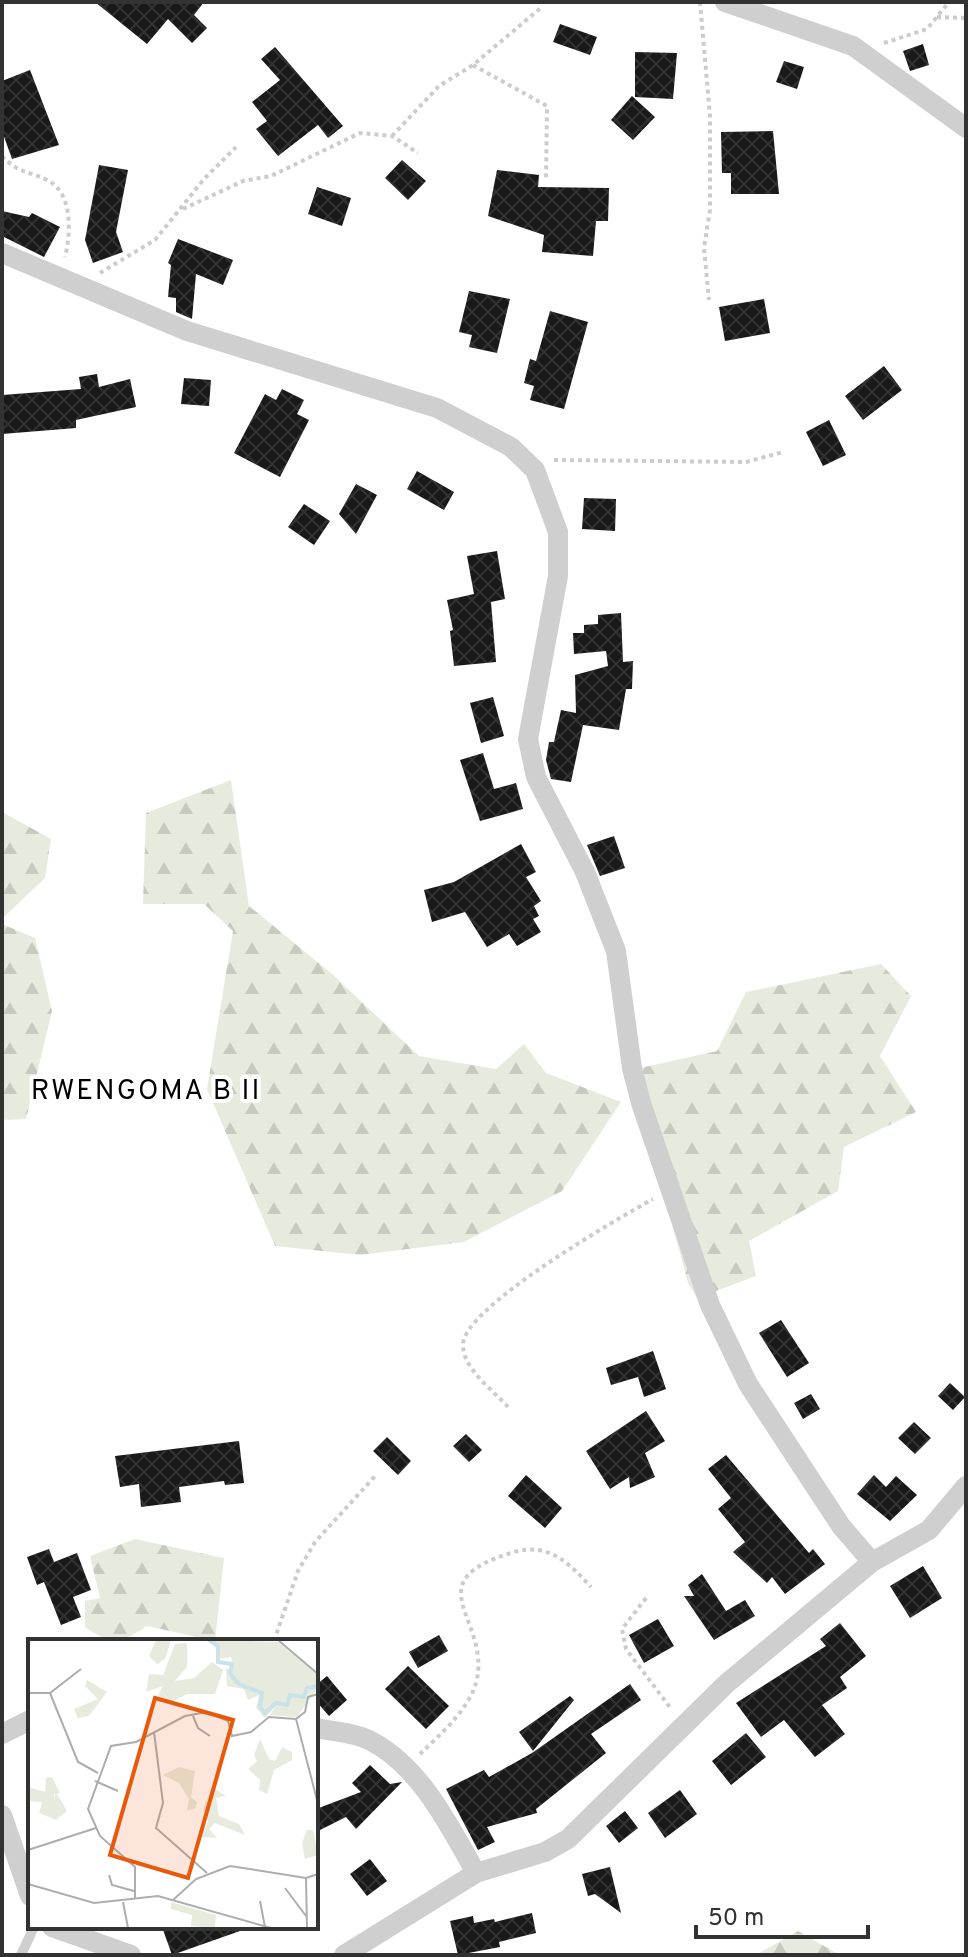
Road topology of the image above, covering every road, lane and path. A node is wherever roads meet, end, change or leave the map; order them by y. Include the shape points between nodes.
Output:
1 (700, 2) edge
2 (725, 2) edge
3 (949, 2) edge
4 (543, 6) dead end
5 (937, 17) junction
6 (966, 18) edge
7 (853, 46) junction
8 (473, 65) junction
9 (966, 128) edge
10 (392, 136) junction
11 (236, 147) dead end
12 (418, 153) dead end
13 (2, 156) edge
14 (546, 179) dead end
15 (183, 209) junction
16 (2, 253) edge
17 (60, 276) junction
18 (81, 284) junction
19 (709, 300) dead end
20 (783, 452) dead end
21 (524, 460) junction
22 (669, 1190) junction
23 (508, 1407) dead end
24 (377, 1474) dead end
25 (966, 1486) edge
26 (872, 1562) junction
27 (591, 1587) dead end
28 (646, 1598) dead end
29 (275, 1639) edge
30 (28, 1721) edge
31 (683, 1725) junction
32 (318, 1728) edge
33 (2, 1734) edge
34 (406, 1768) junction
35 (2, 1815) edge
36 (476, 1873) junction
37 (28, 1890) edge
38 (33, 1929) edge
39 (58, 1929) edge
40 (21, 1955) edge
41 (131, 1955) edge
42 (344, 1955) edge

1 - 19 path via 710,116 710,210 704,248
2 - 7 street
3 - 5 path
4 - 8 path
5 - 6 path
5 - 7 path via 927,29 890,43
7 - 9 street
8 - 10 path via 439,86
8 - 14 path via 547,106
10 - 12 path
10 - 15 path via 360,133 271,176 243,181
11 - 15 path
13 - 17 path via 17,171 50,181 67,204 69,242
15 - 18 path via 155,240
16 - 17 street
17 - 18 street
18 - 21 street via 187,331 437,408 483,430
20 - 21 path via 746,462
21 - 22 street via 535,470 558,532 558,576 528,739 531,758 616,951 632,1068
22 - 23 path via 524,1279 466,1329 466,1361
22 - 26 street via 710,1305 748,1384 841,1526
24 - 29 path via 315,1542 298,1571
25 - 26 street via 929,1530
26 - 31 street
27 - 34 path via 565,1559 539,1549 500,1556 468,1572 461,1583 475,1646 477,1678 471,1697
28 - 31 path via 622,1629 623,1640
30 - 33 street
31 - 36 street via 568,1839 545,1852
32 - 34 street via 369,1740
34 - 36 street via 435,1804
35 - 37 street
36 - 42 street
38 - 40 lane
39 - 41 street

